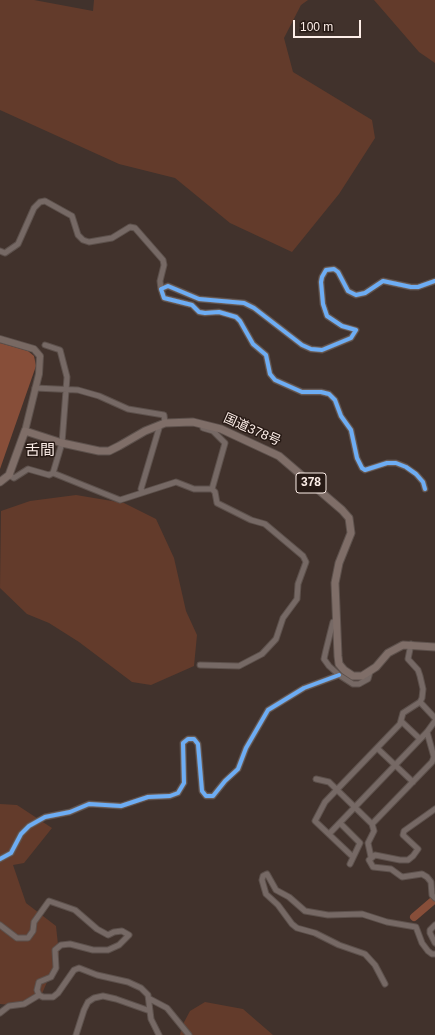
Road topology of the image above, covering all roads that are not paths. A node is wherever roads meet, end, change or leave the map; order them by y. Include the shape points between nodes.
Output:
1 (0, 251) edge
2 (435, 281) edge
3 (161, 289) junction
4 (0, 339) edge
5 (45, 345) dead end
6 (35, 388) junction
7 (67, 388) junction
8 (193, 422) junction
9 (162, 424) junction
10 (25, 431) junction
11 (62, 443) junction
12 (53, 473) junction
13 (9, 476) junction
14 (0, 482) edge
15 (425, 488) dead end
16 (212, 489) junction
17 (142, 491) junction
18 (337, 621) junction
19 (411, 644) junction
20 (435, 647) edge
21 (200, 665) dead end
22 (370, 672) junction
23 (339, 675) junction
24 (420, 702) junction
25 (400, 721) junction
26 (434, 723) edge
27 (427, 732) junction
28 (420, 739) junction
29 (377, 748) junction
30 (394, 765) junction
31 (316, 779) dead end
32 (413, 782) junction
33 (336, 790) junction
34 (355, 807) junction
35 (435, 809) edge
36 (340, 823) junction
37 (372, 824) junction
38 (329, 834) junction
39 (353, 857) junction
40 (370, 857) junction
41 (0, 859) edge
42 (350, 864) dead end
43 (435, 898) edge
44 (0, 925) edge
45 (435, 925) edge
46 (435, 943) edge
47 (435, 954) edge
48 (385, 984) dead end
49 (39, 995) junction
50 (150, 999) junction
51 (150, 1011) junction
52 (0, 1013) edge
53 (76, 1035) edge
54 (159, 1035) edge
55 (189, 1035) edge

1 - 3 street via 5,253 18,244 34,208 45,201 72,216 78,235 88,242 112,238 130,227 135,228 163,260
2 - 3 street via 418,287 383,281 365,293 356,295 348,291 338,272 326,270 321,282 327,316 342,326 356,330 351,338 322,350 302,345 249,305 238,301 199,299 168,286
3 - 15 street via 164,298 192,305 199,312 219,312 236,317 253,344 266,355 270,374 275,380 302,392 329,394 335,400 341,416 351,430 357,458 362,468 365,470 386,463 396,463 416,474
4 - 6 main road via 34,349 40,356 41,363
5 - 7 street via 60,350 66,370
6 - 7 street
6 - 10 main road
7 - 9 street via 99,396 128,409 164,415
7 - 11 street
8 - 9 highway, 国道378号 / 378
8 - 16 street via 195,426 213,431 225,442
8 - 18 highway, 国道378号 / 378 via 221,429 279,456 349,518 351,533 336,572
9 - 11 highway, 国道378号 / 378 via 109,450 90,450
9 - 17 street
10 - 11 highway, 国道378号 / 378
10 - 13 highway
11 - 12 street
12 - 13 street via 49,475 28,469 14,478
12 - 17 street via 120,500
13 - 14 highway
16 - 17 street via 194,489 176,482 150,491
16 - 21 street via 217,503 265,524 303,556 306,562 298,584 297,599 283,618 276,639 262,654 239,666
18 - 22 highway, 国道378号 / 378 via 339,664 353,676 362,676
18 - 23 street via 333,622 324,659
19 - 20 highway
19 - 22 highway via 395,648
19 - 24 street via 408,659 420,676 423,689
22 - 23 street via 368,679 359,684 353,684
23 - 41 street via 304,688 268,710 246,748 238,770 213,796 206,796 202,791 198,744 188,739 184,743 184,783 178,793 121,806 89,804 70,812 45,817 28,826 11,853
24 - 25 street via 403,713
24 - 26 street
25 - 28 street
25 - 29 street
26 - 27 street
27 - 28 street
27 - 32 street via 434,757
28 - 30 street
29 - 30 street
29 - 33 street
30 - 32 street
30 - 34 street
31 - 33 street via 326,780
32 - 37 street
33 - 34 street
33 - 38 street via 315,821
34 - 36 street
34 - 37 street
35 - 40 street via 404,831 403,835 418,849 408,860 375,855
36 - 38 street
36 - 39 street via 360,843
37 - 40 street via 374,831 368,843
38 - 39 street
39 - 42 street
40 - 43 street via 370,864 376,868 391,869 402,877 422,874 427,877
44 - 49 street via 17,938 28,938 33,932 34,922 49,901 75,910 108,935 122,931 129,935 119,945 108,950 61,945 55,950 56,968 51,977 39,982
45 - 46 street via 430,930
47 - 48 street via 428,951 422,943 416,927 362,914 328,915 305,910 276,890 267,874 263,876 266,894 292,924 365,954 375,965
49 - 50 street via 54,997 74,970 79,968 135,984 145,991
49 - 52 street via 24,1004 9,1006
50 - 51 street
50 - 55 street via 166,1008
51 - 53 street via 116,999 103,996 94,998 88,1002 84,1010
51 - 54 street

